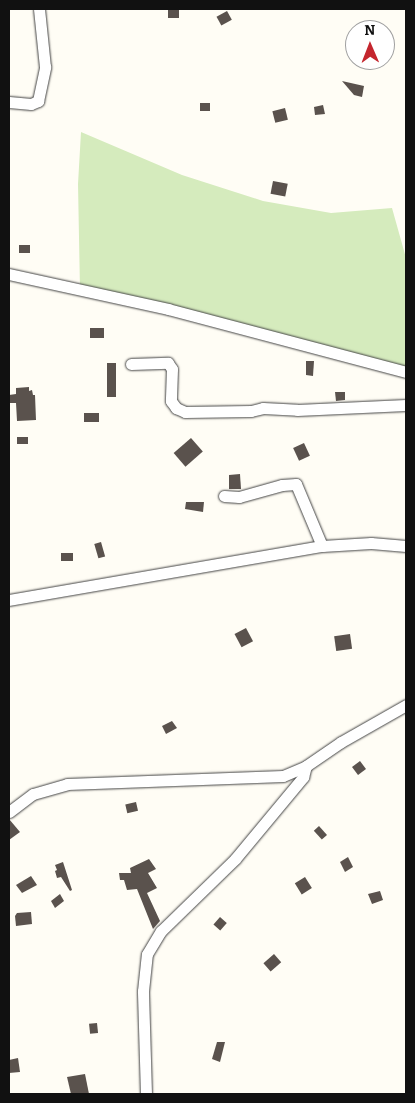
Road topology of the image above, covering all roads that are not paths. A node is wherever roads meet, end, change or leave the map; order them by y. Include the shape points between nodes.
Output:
1 (39, 9) edge
2 (9, 102) edge
3 (9, 274) edge
4 (131, 364) dead end
5 (406, 372) edge
6 (406, 405) edge
7 (224, 496) dead end
8 (322, 546) junction
9 (406, 546) edge
10 (9, 600) edge
11 (406, 705) edge
12 (306, 766) junction
13 (9, 812) edge
14 (146, 1094) edge

1 - 2 street via 45,67 38,101 31,104
3 - 5 street via 168,309
4 - 6 street via 168,363 172,369 171,401 185,412
7 - 8 street via 239,497 296,484
8 - 9 street via 370,543
8 - 10 street
11 - 12 street via 340,742
12 - 13 street via 282,776 67,784 33,794
12 - 14 street via 303,777 240,852 161,931 147,954 142,991

